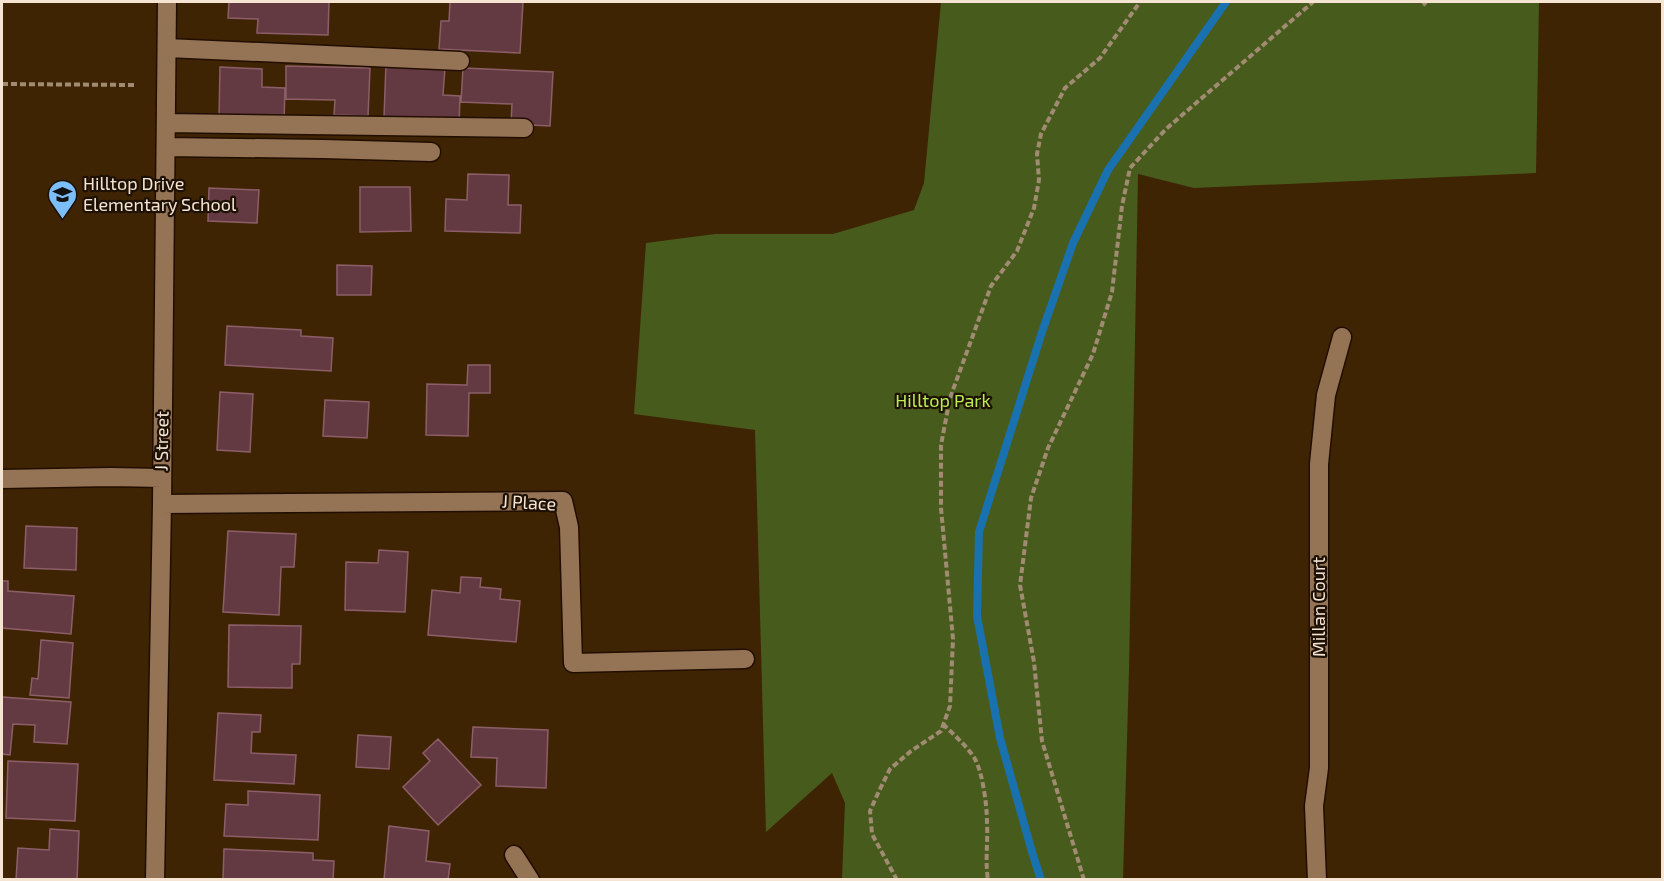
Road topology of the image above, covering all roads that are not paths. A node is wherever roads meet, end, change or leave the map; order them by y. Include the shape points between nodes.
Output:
1 (167, 2) edge
2 (167, 48) junction
3 (460, 61) dead end
4 (166, 123) junction
5 (524, 128) dead end
6 (166, 147) junction
7 (431, 152) dead end
8 (1342, 337) dead end
9 (162, 478) junction
10 (2, 479) edge
11 (162, 504) junction
12 (745, 659) dead end
13 (514, 855) dead end
14 (155, 879) edge
15 (530, 879) edge
16 (1317, 879) edge

1 - 2 street, J Street
2 - 3 street
2 - 4 street, J Street
4 - 5 street
4 - 6 street, J Street
6 - 7 street
6 - 9 street, J Street
8 - 16 street, Millan Court via 1326,394 1319,464 1319,768 1314,806
9 - 10 street
9 - 11 street, J Street
11 - 12 street, J Place via 563,501 569,526 573,663
11 - 14 street, J Street
13 - 15 street

